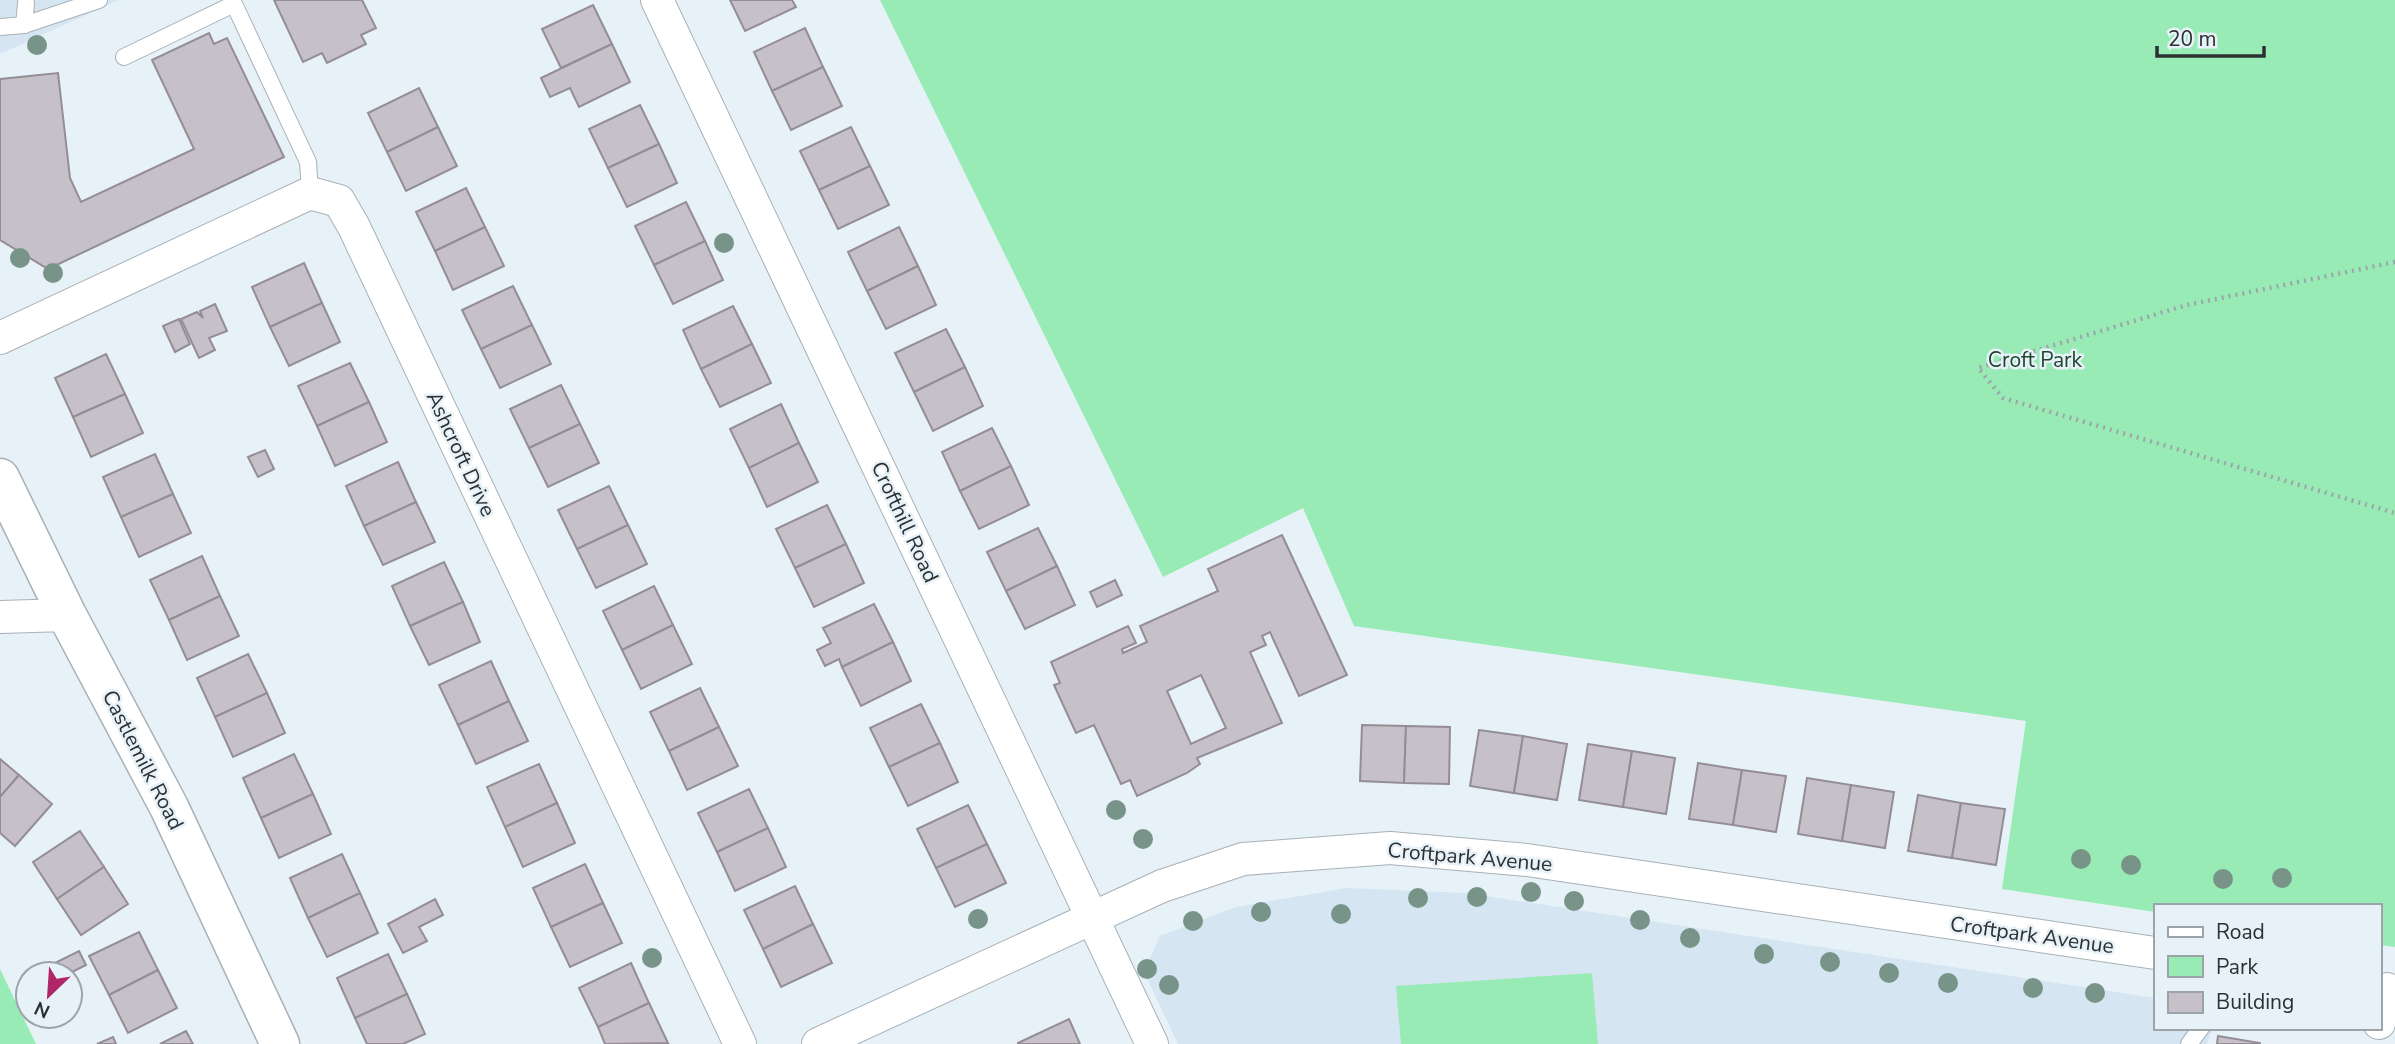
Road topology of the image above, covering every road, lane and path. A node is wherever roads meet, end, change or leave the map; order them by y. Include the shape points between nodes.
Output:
1 (99, 0) edge
2 (657, 0) edge
3 (26, 3) dead end
4 (24, 25) junction
5 (0, 27) edge
6 (124, 57) dead end
7 (310, 193) junction
8 (2395, 262) edge
9 (0, 338) edge
10 (0, 478) edge
11 (2395, 513) edge
12 (66, 615) junction
13 (0, 617) edge
14 (1092, 916) junction
15 (2154, 953) edge
16 (2387, 990) edge
17 (2381, 1015) edge
18 (280, 1044) edge
19 (740, 1044) edge
20 (818, 1044) edge
21 (1153, 1044) edge

1 - 4 lane
2 - 14 street, Crofthill Road
3 - 4 lane
4 - 5 lane
6 - 7 lane via 234,5 308,162
7 - 9 street
7 - 19 street, Ashcroft Drive via 339,201 354,227
8 - 11 path via 2187,305 1978,368 2003,398
10 - 12 street, Castlemilk Road
12 - 13 street
12 - 18 street, Castlemilk Road via 169,807
14 - 15 street, Croftpark Avenue via 1243,859 1390,848 1527,860
14 - 20 street, Croftpark Avenue
14 - 21 street, Crofthill Road
16 - 17 street

